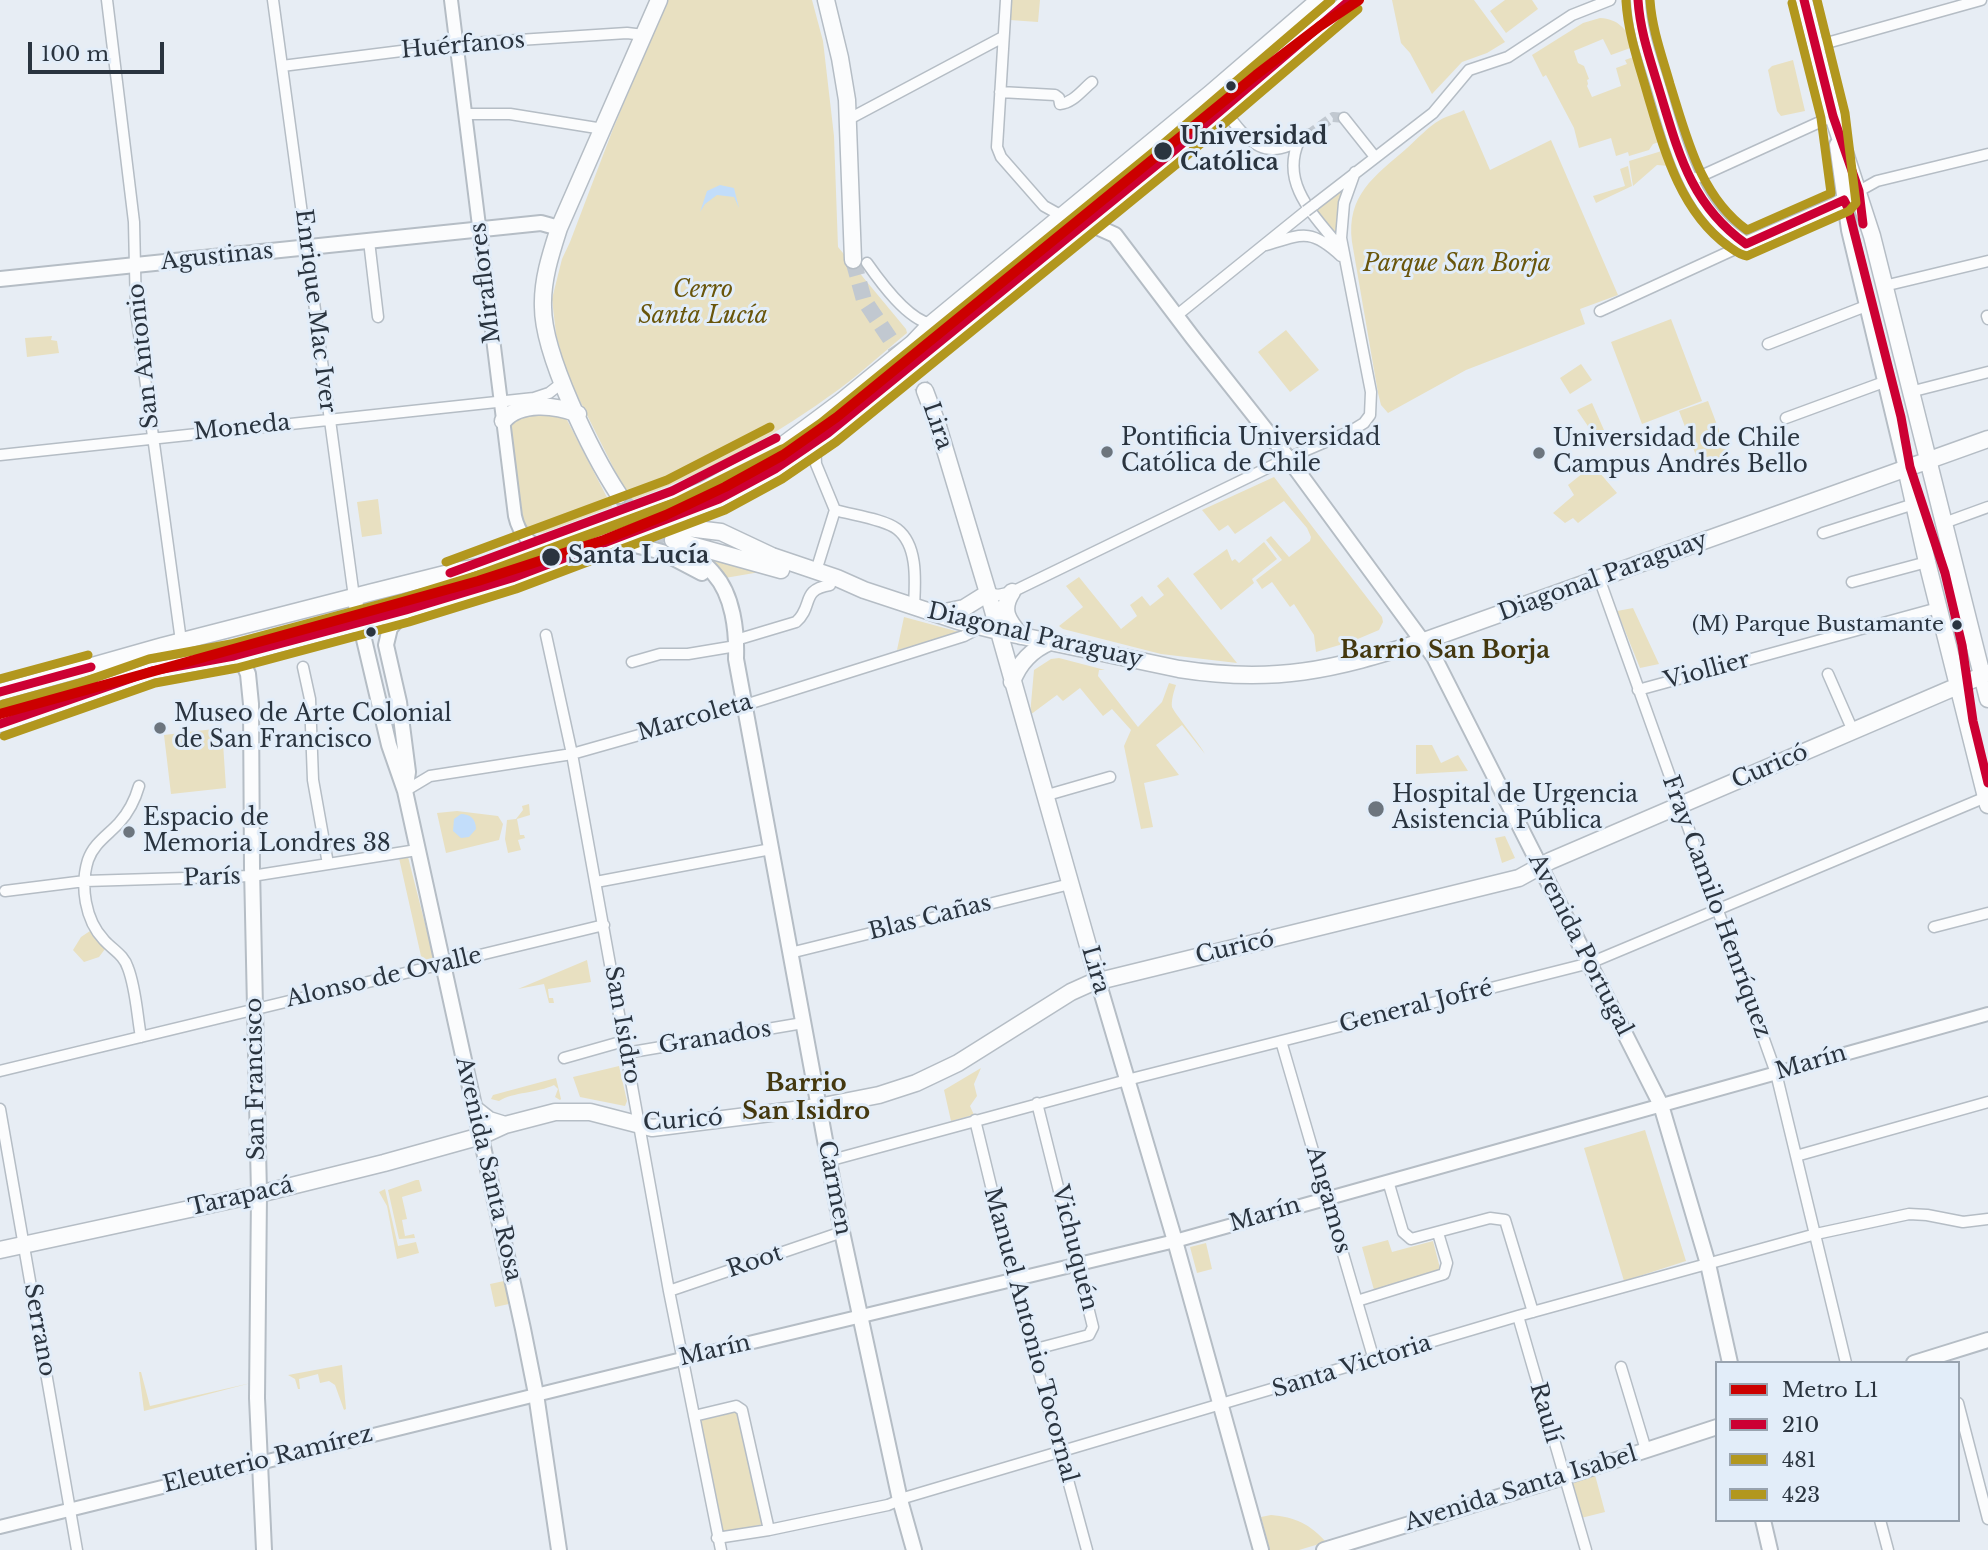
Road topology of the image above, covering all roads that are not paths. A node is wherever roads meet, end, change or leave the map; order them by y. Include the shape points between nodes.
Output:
1 (107, 0) edge
2 (273, 0) edge
3 (451, 0) edge
4 (659, 0) edge
5 (826, 0) edge
6 (1006, 0) edge
7 (1319, 0) edge
8 (1350, 0) edge
9 (1610, 0) edge
10 (1638, 0) edge
11 (1804, 0) edge
12 (1981, 0) edge
13 (644, 35) junction
14 (1003, 37) junction
15 (457, 44) junction
16 (1816, 46) junction
17 (282, 66) junction
18 (1092, 82) dead end
19 (999, 92) junction
20 (1223, 108) junction
21 (466, 114) junction
22 (1833, 116) junction
23 (1344, 118) dead end
24 (849, 119) junction
25 (603, 128) junction
26 (1988, 154) edge
27 (1375, 157) junction
28 (1355, 172) junction
29 (1690, 181) junction
30 (1859, 191) junction
31 (1844, 200) junction
32 (1062, 216) junction
33 (1086, 222) junction
34 (559, 228) junction
35 (480, 230) junction
36 (369, 241) junction
37 (1746, 244) junction
38 (1261, 246) junction
39 (307, 248) junction
40 (1343, 255) junction
41 (1988, 261) edge
42 (860, 262) joint
43 (135, 266) junction
44 (0, 279) edge
45 (1884, 286) junction
46 (1866, 306) junction
47 (1600, 311) dead end
48 (1176, 316) junction
49 (378, 317) dead end
50 (931, 324) junction
51 (1768, 344) dead end
52 (1988, 372) edge
53 (563, 382) junction
54 (1884, 382) junction
55 (925, 391) tunnel mouth
56 (1910, 392) junction
57 (500, 401) junction
58 (578, 414) junction
59 (328, 418) junction
60 (1786, 418) dead end
61 (503, 421) junction
62 (152, 438) junction
63 (1988, 439) edge
64 (815, 443) junction
65 (0, 455) edge
66 (1288, 458) junction
67 (1928, 461) junction
68 (1906, 468) junction
69 (619, 495) tunnel mouth
70 (1914, 504) junction
71 (1988, 507) edge
72 (835, 510) junction
73 (1944, 523) junction
74 (656, 525) junction
75 (1823, 533) dead end
76 (617, 540) junction
77 (674, 541) joint
78 (548, 550) junction
79 (1927, 562) junction
80 (816, 570) junction
81 (1599, 578) junction
82 (1852, 582) dead end
83 (830, 584) junction
84 (864, 590) junction
85 (1012, 592) junction
86 (988, 593) junction
87 (354, 597) junction
88 (914, 607) junction
89 (1938, 608) junction
90 (406, 610) junction
91 (934, 614) junction
92 (360, 621) junction
93 (981, 627) junction
94 (999, 632) junction
95 (547, 635) dead end
96 (1021, 636) junction
97 (181, 641) junction
98 (1424, 641) junction
99 (1050, 642) junction
100 (734, 648) junction
101 (234, 656) junction
102 (632, 662) dead end
103 (196, 663) junction
104 (303, 667) dead end
105 (1828, 674) dead end
106 (1985, 674) edge
107 (1012, 682) junction
108 (1958, 686) junction
109 (17, 688) junction
110 (1638, 690) junction
111 (0, 692) edge
112 (1988, 699) edge
113 (745, 705) junction
114 (25, 716) junction
115 (0, 724) edge
116 (1853, 731) junction
117 (572, 754) junction
118 (1110, 777) dead end
119 (139, 786) dead end
120 (405, 791) junction
121 (1044, 796) junction
122 (1987, 801) edge
123 (1680, 805) junction
124 (771, 849) junction
125 (417, 850) junction
126 (328, 864) junction
127 (1541, 867) junction
128 (252, 876) junction
129 (85, 881) junction
130 (596, 882) junction
131 (1070, 884) junction
132 (5, 891) dead end
133 (1717, 909) junction
134 (1988, 913) edge
135 (604, 925) junction
136 (1934, 928) dead end
137 (790, 953) junction
138 (1590, 963) junction
139 (442, 965) junction
140 (1098, 981) junction
141 (254, 1009) junction
142 (1988, 1014) edge
143 (803, 1023) junction
144 (141, 1037) junction
145 (624, 1041) junction
146 (1281, 1041) junction
147 (626, 1053) junction
148 (564, 1058) dead end
149 (0, 1071) edge
150 (1776, 1073) junction
151 (1127, 1080) junction
152 (1988, 1102) edge
153 (1037, 1103) junction
154 (1661, 1105) junction
155 (818, 1107) junction
156 (0, 1109) edge
157 (475, 1109) junction
158 (633, 1119) junction
159 (975, 1121) junction
160 (505, 1125) junction
161 (481, 1136) junction
162 (1796, 1156) junction
163 (828, 1161) junction
164 (1388, 1181) junction
165 (259, 1194) junction
166 (1327, 1198) junction
167 (1988, 1219) edge
168 (842, 1232) junction
169 (1438, 1233) junction
170 (1816, 1234) junction
171 (1175, 1241) junction
172 (24, 1245) junction
173 (0, 1250) edge
174 (1708, 1264) junction
175 (1079, 1266) junction
176 (1014, 1280) junction
177 (669, 1291) junction
178 (1357, 1301) junction
179 (1533, 1312) junction
180 (1518, 1316) junction
181 (860, 1317) junction
182 (1988, 1340) edge
183 (1032, 1350) junction
184 (1947, 1358) edge
185 (682, 1359) junction
186 (1374, 1360) junction
187 (1730, 1361) edge
188 (1846, 1361) edge
189 (1927, 1361) edge
190 (1621, 1367) dead end
191 (537, 1394) junction
192 (1222, 1405) junction
193 (1960, 1412) edge
194 (694, 1416) junction
195 (1715, 1428) edge
196 (1646, 1450) junction
197 (1060, 1452) junction
198 (259, 1463) junction
199 (1564, 1477) junction
200 (900, 1500) junction
201 (71, 1508) junction
202 (1988, 1519) edge
203 (1763, 1522) edge
204 (1881, 1522) edge
205 (0, 1527) edge
206 (769, 1530) junction
207 (717, 1538) junction
208 (77, 1550) edge
209 (264, 1550) edge
210 (559, 1550) edge
211 (720, 1550) edge
212 (914, 1550) edge
213 (1087, 1550) edge
214 (1261, 1550) edge
215 (1324, 1550) edge
216 (1586, 1550) edge
217 (1770, 1550) edge
218 (1888, 1550) edge

1 - 43 street, San Antonio
2 - 17 street, Enrique Mac Iver
3 - 15 street, Miraflores
4 - 13 main road
5 - 24 main road via 841,58
6 - 14 street
7 - 32 main road
8 - 20 main road
9 - 27 street via 1572,15 1508,57 1469,71 1443,103
10 - 29 main road via 1647,54
11 - 16 main road
12 - 16 street
13 - 15 street, Huérfanos
13 - 25 main road
14 - 19 street
14 - 24 street
15 - 17 street, Huérfanos
15 - 21 street, Miraflores
16 - 22 main road
17 - 39 street, Enrique Mac Iver
18 - 19 street via 1063,104 1052,95
19 - 32 street via 999,154 1044,206
20 - 33 main road
20 - 40 street via 1253,144 1274,149 1303,138 1292,165 1296,188
21 - 25 street via 510,114
21 - 35 street, Miraflores
22 - 29 street
22 - 30 main road
22 - 31 main road
23 - 27 street
24 - 42 main road via 849,197
25 - 34 main road
26 - 30 street via 1877,181
27 - 28 street
28 - 38 street
28 - 40 street via 1342,213
29 - 37 main road via 1731,235
30 - 31 main road
30 - 45 main road
31 - 37 main road
31 - 46 main road
32 - 33 main road, Avenida Portugal
32 - 50 main road
33 - 48 main road, Avenida Portugal via 1115,235
33 - 64 main road
34 - 35 main road, Agustinas via 541,223
34 - 53 main road via 543,307 548,342
35 - 36 main road, Agustinas
35 - 57 street, Miraflores
36 - 39 main road, Agustinas
36 - 49 street
37 - 47 street
38 - 40 street via 1306,236
38 - 48 street
39 - 43 main road, Agustinas
39 - 59 street, Enrique Mac Iver
40 - 66 street via 1371,392 1370,415 1361,426
41 - 45 street
42 - 50 street via 916,319
43 - 44 main road, Agustinas
43 - 62 street, San Antonio via 136,312
45 - 56 main road
46 - 51 street
46 - 54 main road
48 - 66 main road, Avenida Portugal
50 - 78 main road via 832,409 752,465 684,498
52 - 56 street
53 - 57 street, Moneda via 542,396
53 - 58 main road
54 - 60 street
54 - 68 main road
55 - 86 main road, Lira
56 - 67 main road
57 - 59 street, Moneda
57 - 61 street, Miraflores
58 - 61 main road via 553,407 523,409
58 - 69 main road
59 - 62 street, Moneda
59 - 87 street, Enrique Mac Iver
61 - 78 street, Miraflores via 517,523 529,542
62 - 65 street, Moneda
62 - 97 street, San Antonio
63 - 67 main road, Diagonal Paraguay
64 - 72 street via 816,464
64 - 74 main road via 738,490
66 - 85 street
66 - 98 main road, Avenida Portugal
67 - 68 main road, Diagonal Paraguay
67 - 73 main road
68 - 70 main road
68 - 81 main road, Diagonal Paraguay
70 - 75 street
70 - 79 main road
71 - 73 street
72 - 80 street
72 - 88 street via 886,524 904,535 914,568
73 - 106 main road
74 - 76 main road
74 - 80 main road, Diagonal Paraguay via 715,530
76 - 90 main road via 491,586
76 - 100 main road, Carmen via 662,552 704,574 719,597
77 - 83 main road, Diagonal Paraguay
77 - 100 main road, Carmen via 719,580 729,602
78 - 87 main road
79 - 82 street
79 - 89 main road
80 - 84 main road, Diagonal Paraguay
81 - 98 main road, Diagonal Paraguay
81 - 110 street, Fray Camilo Henríquez
83 - 84 main road, Diagonal Paraguay
83 - 100 street via 810,593 796,622
84 - 88 main road, Diagonal Paraguay
85 - 86 street
85 - 96 main road via 1006,614
86 - 91 main road via 964,608
86 - 94 main road, Lira
87 - 92 main road, Enrique Mac Iver
87 - 97 main road
88 - 91 main road, Diagonal Paraguay
89 - 108 main road
89 - 110 street, Viollier
90 - 92 main road
90 - 120 main road, Avenida Santa Rosa via 386,640 408,772
91 - 93 main road, Diagonal Paraguay
92 - 101 main road
92 - 120 main road, Avenida Santa Rosa via 389,745
93 - 94 main road, Diagonal Paraguay
93 - 113 street, Marcoleta
94 - 96 main road, Diagonal Paraguay
94 - 107 main road, Lira
95 - 117 street, San Isidro
96 - 99 main road, Diagonal Paraguay
97 - 103 street, San Antonio
97 - 109 main road
98 - 99 main road, Diagonal Paraguay via 1353,663 1264,677 1179,669
98 - 127 main road, Avenida Portugal
99 - 107 main road via 1024,660
100 - 102 street via 660,654
100 - 113 main road, Carmen
101 - 103 main road
101 - 128 main road, San Francisco via 250,683
103 - 114 main road via 125,679
104 - 126 street via 311,710 313,780
105 - 116 street
106 - 108 main road, Curicó
106 - 112 main road
107 - 121 main road, Lira
108 - 116 main road, Curicó
108 - 122 main road
109 - 111 main road
109 - 114 main road
110 - 123 street, Fray Camilo Henríquez
113 - 117 street, Marcoleta
113 - 124 main road, Carmen
114 - 115 main road
116 - 123 main road, Curicó
117 - 120 street, Marcoleta via 430,776
117 - 130 street, San Isidro
118 - 121 street
119 - 129 street via 126,814 91,854
120 - 125 main road, Avenida Santa Rosa
121 - 131 main road, Lira
122 - 133 street, General Jofré
123 - 127 main road, Curicó
123 - 133 street, Fray Camilo Henríquez
124 - 130 street
124 - 137 main road, Carmen
125 - 126 street, París
125 - 139 main road, Avenida Santa Rosa
126 - 128 street, París
127 - 138 main road, Avenida Portugal
127 - 140 main road, Curicó via 1508,881
128 - 129 street, París
128 - 141 main road, San Francisco
129 - 132 street, París
129 - 144 street via 93,924 129,970
130 - 135 street, San Isidro
131 - 137 street, Blas Cañas
131 - 140 main road, Lira
133 - 138 street, General Jofré
133 - 150 street, Fray Camilo Henríquez
134 - 136 street
135 - 139 street, Alonso de Ovalle
135 - 145 street, San Isidro
137 - 143 main road, Carmen
138 - 146 street, General Jofré
138 - 154 main road, Avenida Portugal
139 - 141 street, Alonso de Ovalle
139 - 157 main road, Avenida Santa Rosa
140 - 151 main road, Lira
140 - 155 main road, Curicó via 1070,992 942,1072 879,1096
141 - 144 street, Alonso de Ovalle
141 - 165 main road, San Francisco
142 - 150 street, Marín
143 - 147 street, Granados
143 - 155 main road, Carmen
144 - 149 street, Alonso de Ovalle
145 - 147 street, San Isidro
145 - 148 street
146 - 151 street, General Jofré
146 - 166 street, Angamos
147 - 158 street, San Isidro
150 - 154 street, Marín
150 - 162 street, Fray Camilo Henríquez
151 - 153 street, General Jofré
151 - 171 main road, Lira
152 - 162 street
153 - 159 street, General Jofré
153 - 175 street, Vichuquén
154 - 164 street, Marín
154 - 174 main road, Avenida Portugal
155 - 158 main road, Curicó via 652,1128
155 - 163 main road, Carmen
156 - 172 street, Serrano
157 - 160 main road via 489,1121
157 - 161 main road, Avenida Santa Rosa
158 - 160 main road, Curicó via 567,1111
158 - 177 street, San Isidro
159 - 163 street, General Jofré
159 - 176 street, Manuel Antonio Tocornal
160 - 161 main road, Curicó
161 - 165 main road, Tarapacá
161 - 191 main road, Avenida Santa Rosa
162 - 170 street, Fray Camilo Henríquez
163 - 168 main road, Carmen
164 - 166 street, Marín
164 - 169 street via 1406,1237 1416,1240
165 - 172 main road, Tarapacá
165 - 198 main road, San Francisco
166 - 171 street, Marín
166 - 178 street, Angamos
167 - 170 street, Santa Victoria via 1963,1222 1909,1214
168 - 177 street, Root
168 - 181 main road, Carmen
169 - 178 street via 1447,1263 1444,1274
169 - 179 street via 1490,1218 1505,1220
170 - 174 street, Santa Victoria
170 - 188 street, Fray Camilo Henríquez
171 - 175 street, Marín
171 - 192 main road, Lira
172 - 173 main road, Tarapacá
172 - 201 street, Serrano
174 - 179 street, Santa Victoria
174 - 187 main road, Avenida Portugal
175 - 176 street, Marín
175 - 183 street, Vichuquén via 1092,1332
176 - 181 street, Marín
176 - 183 street, Manuel Antonio Tocornal
177 - 185 street, San Isidro
178 - 186 street, Angamos
179 - 180 street, Santa Victoria
180 - 186 street, Santa Victoria
180 - 199 street, Raulí
181 - 185 street, Marín
181 - 200 main road, Carmen
182 - 184 main road
183 - 197 street, Manuel Antonio Tocornal
184 - 189 main road
185 - 191 street, Marín
185 - 194 street, San Isidro
186 - 192 street, Santa Victoria
190 - 196 street
191 - 198 street, Eleuterio Ramírez
191 - 210 main road, Avenida Santa Rosa
192 - 197 street, Santa Victoria
192 - 214 main road, Lira
193 - 202 street
194 - 206 street via 736,1406 743,1410
194 - 207 street, San Isidro
195 - 196 main road, Avenida Santa Isabel
196 - 199 main road, Avenida Santa Isabel
197 - 200 street, Santa Victoria
197 - 213 street, Manuel Antonio Tocornal
198 - 201 street, Eleuterio Ramírez
198 - 209 main road, San Francisco
199 - 215 main road, Avenida Santa Isabel
199 - 216 street, Raulí
200 - 206 street, Santa Victoria
200 - 212 main road, Carmen
201 - 205 street, Eleuterio Ramírez
201 - 208 street, Serrano
203 - 217 main road
204 - 218 street
206 - 207 street, Santa Victoria
207 - 211 street, San Isidro

